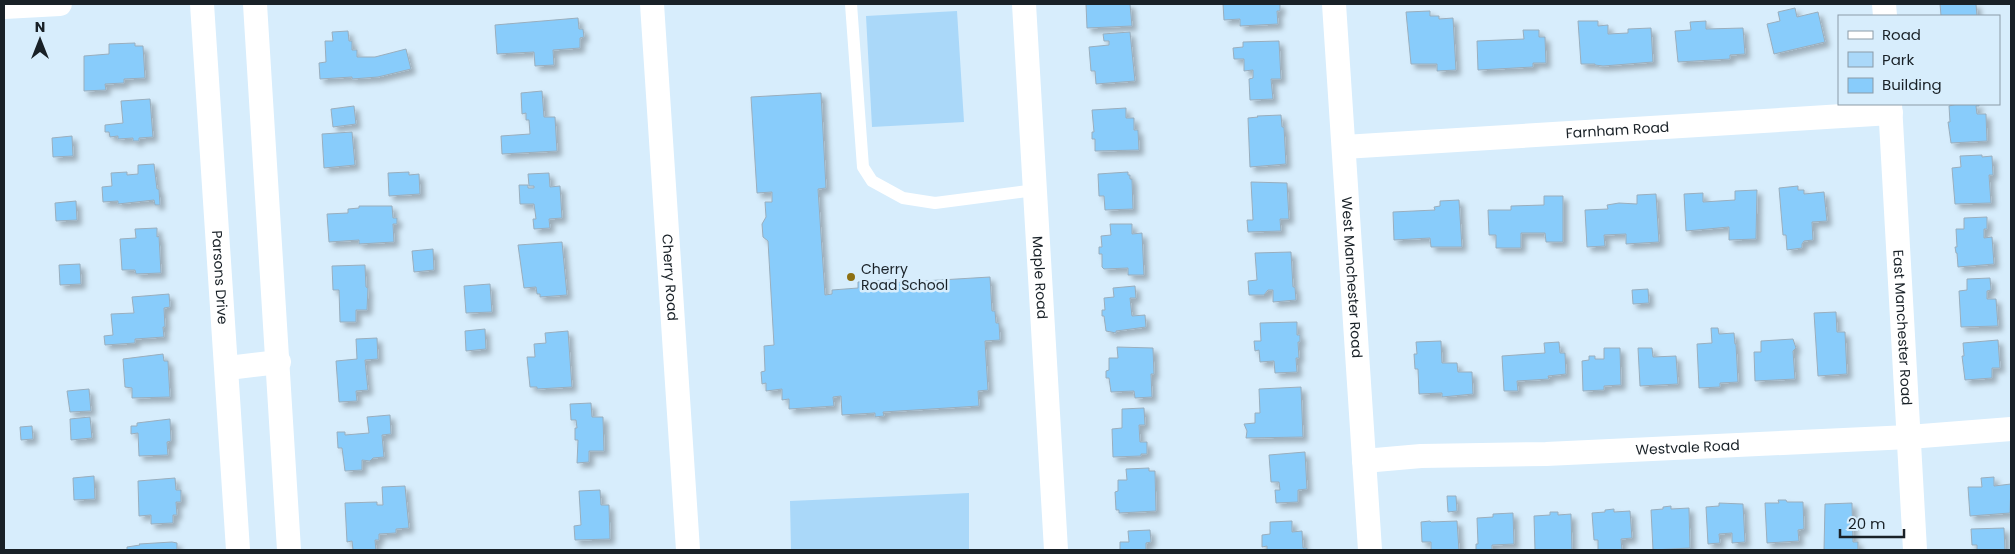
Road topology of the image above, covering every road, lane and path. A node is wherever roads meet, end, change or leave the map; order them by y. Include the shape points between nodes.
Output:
1 (60, 4) edge
2 (202, 4) edge
3 (255, 4) edge
4 (652, 4) edge
5 (851, 4) edge
6 (1024, 4) edge
7 (1334, 4) edge
8 (4, 7) edge
9 (1891, 108) edge
10 (1344, 147) junction
11 (1035, 190) junction
12 (279, 362) junction
13 (228, 368) junction
14 (2011, 429) edge
15 (1909, 437) junction
16 (1364, 461) junction
17 (238, 550) edge
18 (290, 550) edge
19 (688, 550) edge
20 (1056, 550) edge
21 (1370, 550) edge
22 (1915, 550) edge

1 - 8 street
2 - 13 street, Parsons Drive
3 - 12 street
4 - 19 street, Cherry Road
5 - 11 lane via 862,167 872,181 903,198 935,202
6 - 11 street, Maple Road
7 - 10 street, West Manchester Road
9 - 10 street, Farnham Road
9 - 15 street, East Manchester Road
10 - 16 street, West Manchester Road
11 - 20 street, Maple Road
12 - 13 street
12 - 18 street
13 - 17 street, Parsons Drive
14 - 15 street, Westvale Road
15 - 16 street, Westvale Road
15 - 22 street, East Manchester Road
16 - 21 street, West Manchester Road

